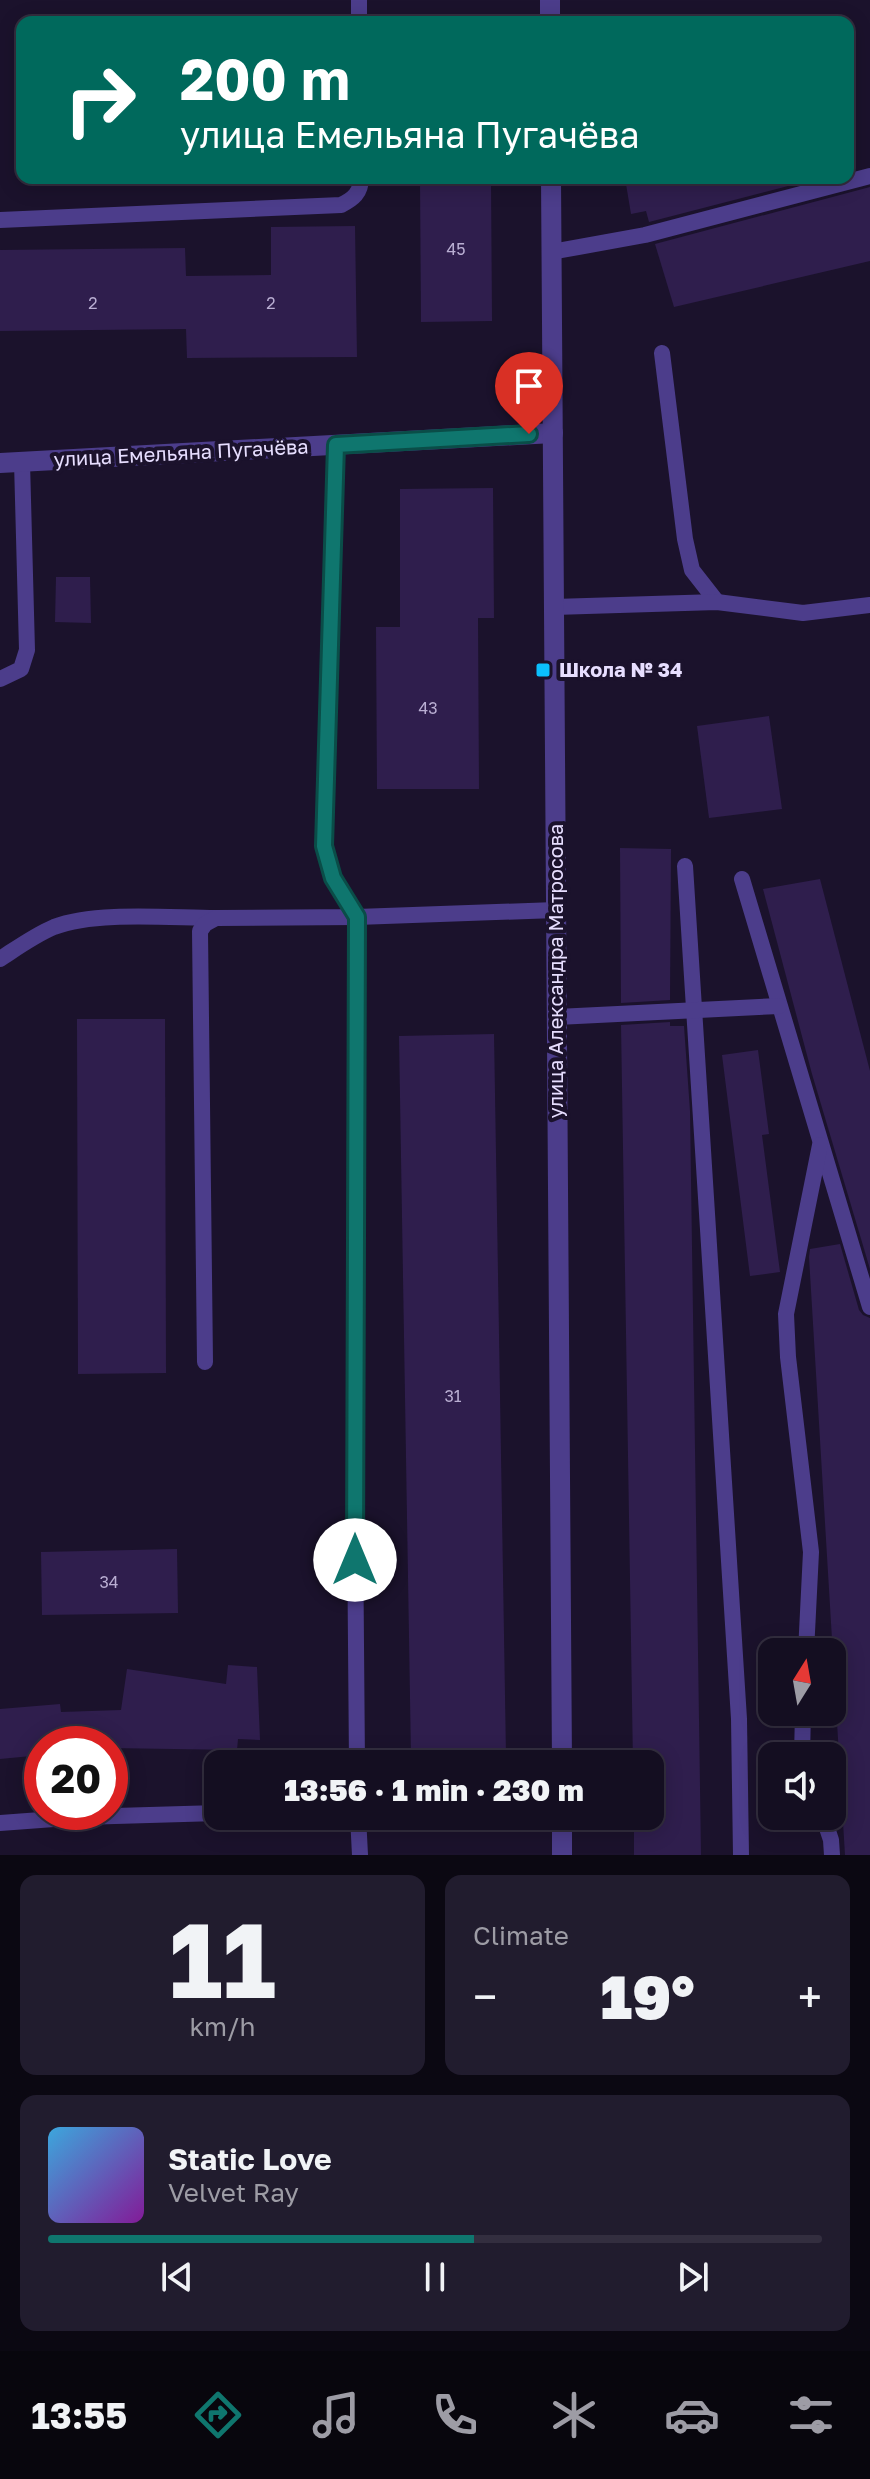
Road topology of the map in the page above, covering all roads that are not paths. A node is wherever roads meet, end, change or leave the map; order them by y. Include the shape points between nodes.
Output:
1 (361, 184) edge
2 (551, 184) edge
3 (839, 184) edge
4 (0, 220) edge
5 (551, 252) junction
6 (662, 353) dead end
7 (553, 433) junction
8 (336, 445) junction
9 (22, 462) junction
10 (0, 463) edge
11 (717, 602) junction
12 (870, 605) edge
13 (554, 607) junction
14 (0, 679) edge
15 (685, 866) dead end
16 (742, 879) dead end
17 (556, 910) junction
18 (357, 917) junction
19 (216, 918) junction
20 (0, 959) edge
21 (779, 1006) junction
22 (694, 1011) junction
23 (557, 1017) junction
24 (820, 1145) junction
25 (870, 1307) edge
26 (205, 1362) dead end
27 (807, 1638) edge
28 (357, 1750) edge
29 (562, 1750) edge
30 (204, 1813) edge
31 (0, 1823) edge
32 (359, 1830) edge
33 (562, 1830) edge
34 (828, 1830) edge
35 (360, 1855) edge
36 (562, 1855) edge
37 (741, 1855) edge
38 (832, 1855) edge

1 - 4 lane via 354,199 341,205
2 - 5 street, улица Александра Матросова
3 - 5 lane via 645,235
5 - 7 street, улица Александра Матросова
6 - 11 lane via 688,554 692,570
7 - 8 street, улица Емельяна Пугачёва
7 - 13 street, улица Александра Матросова
8 - 9 street, улица Емельяна Пугачёва
8 - 18 lane via 324,846 333,878
9 - 10 street, улица Емельяна Пугачёва
9 - 14 lane via 27,650 21,669
11 - 12 lane via 803,613
11 - 13 lane
13 - 17 street, улица Александра Матросова
15 - 22 lane
16 - 21 lane
17 - 18 lane
17 - 23 street, улица Александра Матросова
18 - 19 lane
18 - 28 lane
19 - 20 lane via 76,921 53,928
19 - 26 lane via 200,931
21 - 22 lane
21 - 24 lane
22 - 23 lane
22 - 37 lane via 738,1704
23 - 29 street, улица Александра Матросова
24 - 25 lane
24 - 27 lane via 786,1314 811,1552
30 - 31 lane
32 - 35 lane
33 - 36 street
34 - 38 lane

